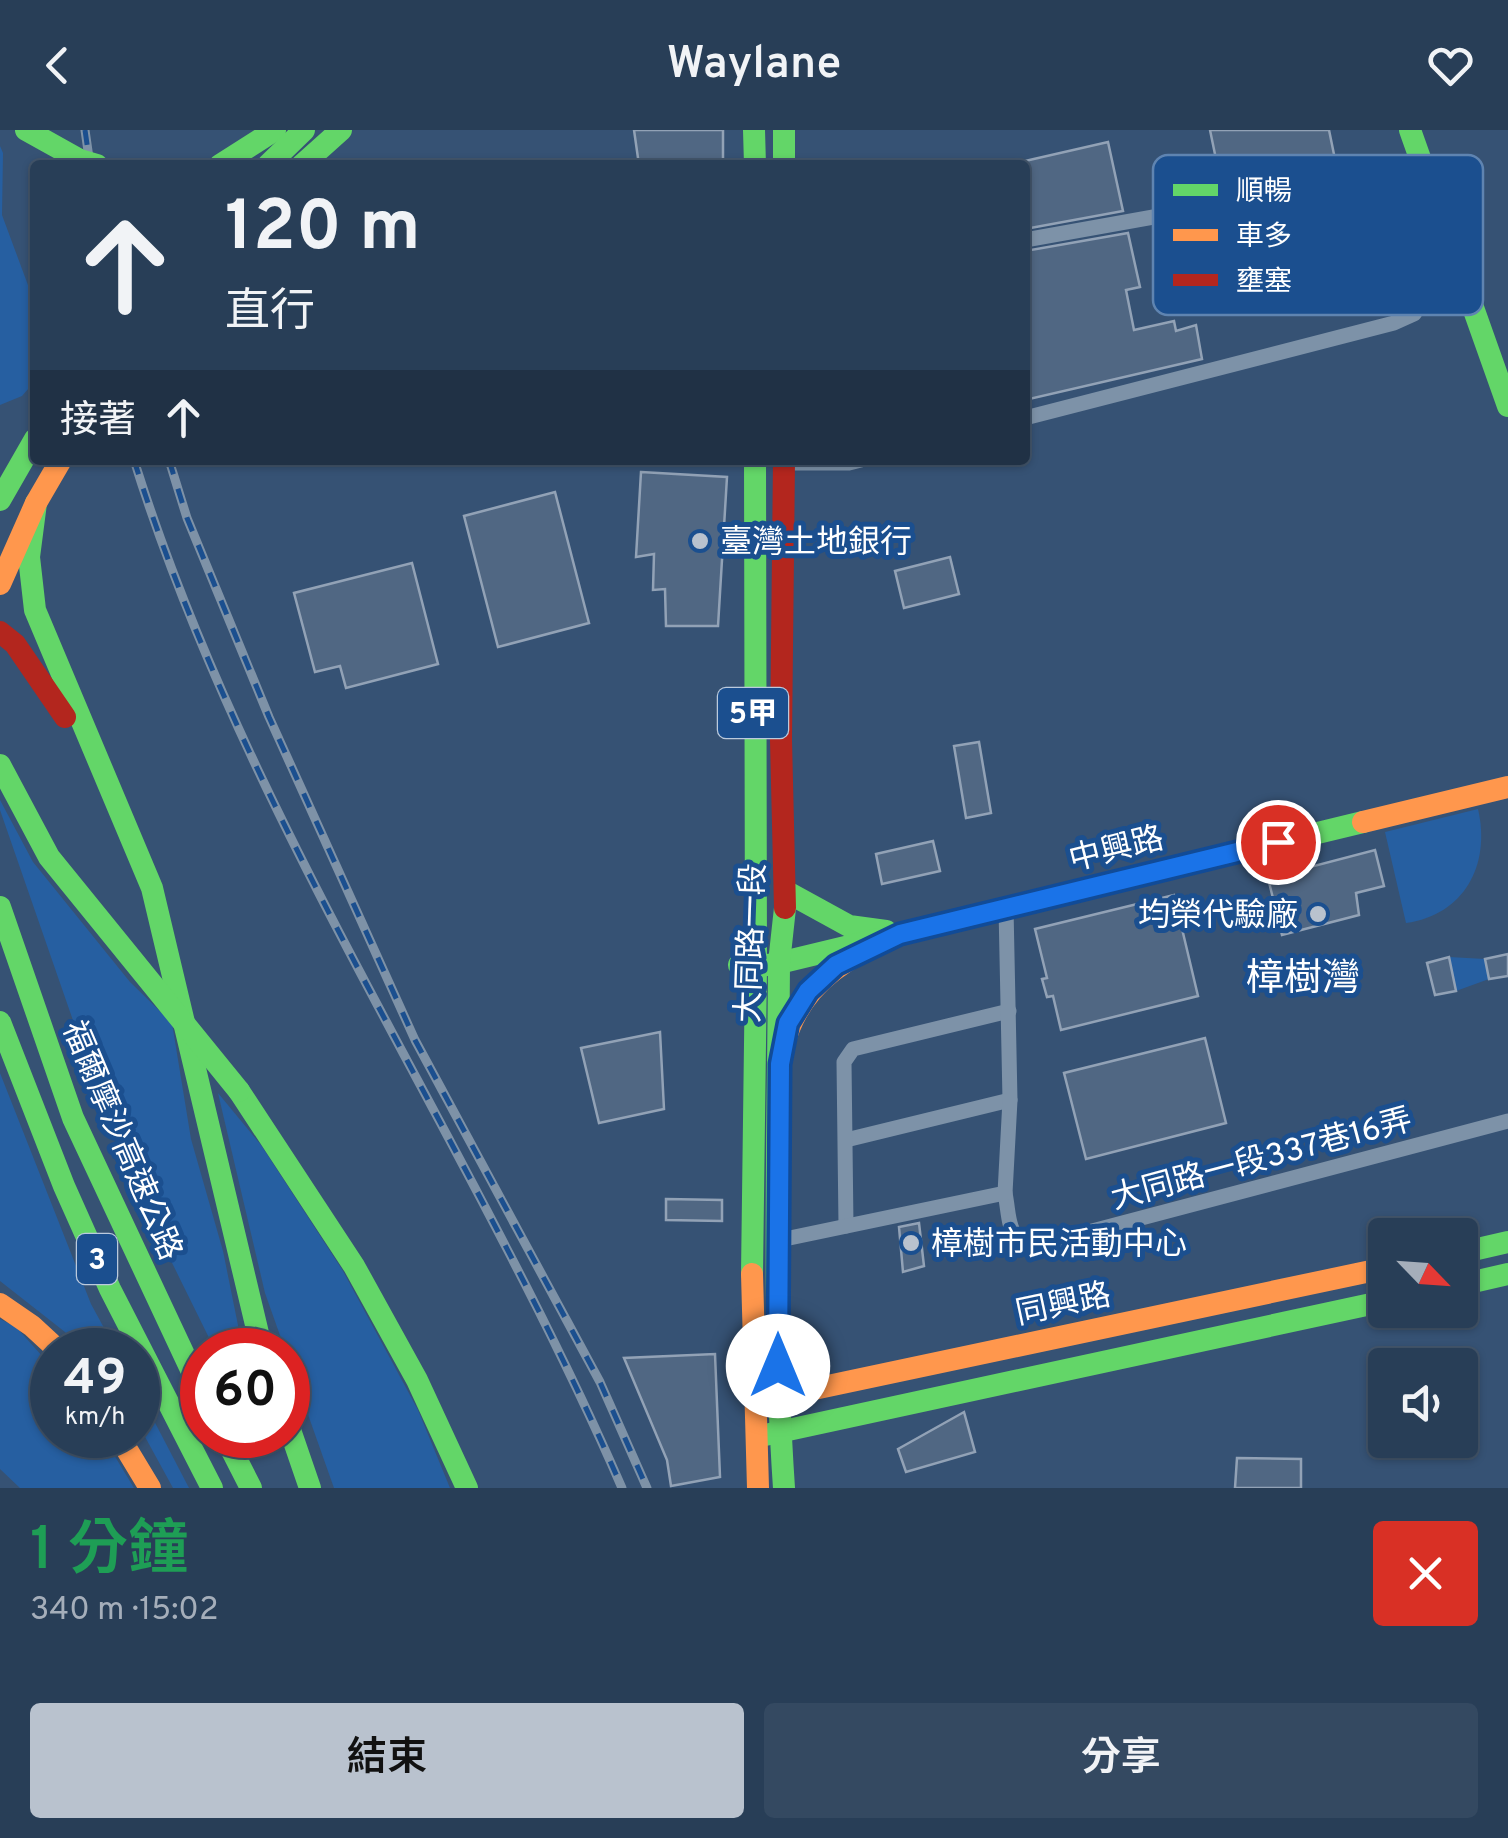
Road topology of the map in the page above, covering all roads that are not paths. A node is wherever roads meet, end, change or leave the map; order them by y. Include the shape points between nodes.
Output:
1 (26, 130) edge
2 (275, 130) edge
3 (304, 130) edge
4 (340, 130) edge
5 (754, 130) edge
6 (784, 130) edge
7 (1410, 130) edge
8 (1419, 155) edge
9 (80, 160) edge
10 (228, 160) edge
11 (273, 160) edge
12 (307, 160) edge
13 (755, 160) edge
14 (784, 160) edge
15 (1153, 217) edge
16 (1030, 239) edge
17 (1412, 315) edge
18 (1476, 315) edge
19 (1508, 406) edge
20 (1030, 417) edge
21 (30, 449) edge
22 (58, 465) edge
23 (755, 465) edge
24 (784, 465) edge
25 (0, 500) edge
26 (36, 504) junction
27 (0, 584) edge
28 (0, 632) edge
29 (782, 740) junction
30 (754, 741) junction
31 (0, 766) edge
32 (103, 778) junction
33 (1508, 786) edge
34 (787, 892) junction
35 (0, 907) edge
36 (1006, 908) junction
37 (900, 934) junction
38 (758, 965) junction
39 (1009, 1011) junction
40 (0, 1022) edge
41 (780, 1064) junction
42 (1010, 1100) junction
43 (1508, 1121) edge
44 (846, 1140) junction
45 (1005, 1193) junction
46 (846, 1226) junction
47 (780, 1240) junction
48 (1508, 1242) edge
49 (1478, 1249) edge
50 (1368, 1272) edge
51 (1508, 1274) edge
52 (1478, 1280) edge
53 (0, 1304) edge
54 (1368, 1305) edge
55 (34, 1328) edge
56 (256, 1328) edge
57 (180, 1348) edge
58 (766, 1399) junction
59 (782, 1432) junction
60 (756, 1436) junction
61 (132, 1458) edge
62 (236, 1458) edge
63 (300, 1458) edge
64 (150, 1488) edge
65 (212, 1488) edge
66 (251, 1488) edge
67 (310, 1488) edge
68 (467, 1488) edge
69 (758, 1488) edge
70 (784, 1488) edge

1 - 9 main road, bridge
2 - 10 main road
3 - 11 main road
4 - 12 main road
5 - 13 main road
6 - 14 main road
7 - 8 main road
15 - 16 street
17 - 20 street
18 - 19 main road
21 - 25 main road
22 - 26 main road
23 - 30 main road, 大同路一段 / 5甲
24 - 29 main road, 大同路一段 / 5甲
26 - 27 main road
26 - 32 main road via 29,557 35,610
28 - 32 main road via 24,657
29 - 30 main road
29 - 34 main road, 大同路一段 / 5甲
30 - 38 main road, 大同路一段 / 5甲
31 - 68 main road, bridge via 50,858 239,1092 354,1266 418,1380
32 - 56 main road via 152,888
33 - 36 main road, 中興路
34 - 37 main road via 849,926
34 - 38 main road, 大同路一段 / 5甲
35 - 57 main road, 福爾摩沙高速公路 / 3 via 74,1118
36 - 37 main road, 中興路
36 - 39 street
37 - 38 main road, 中興路
37 - 41 main road via 836,965 808,991 788,1023
38 - 41 main road, 大同路一段 / 5甲
38 - 58 main road, 大同路一段 / 5甲 via 752,1274
39 - 42 street
39 - 44 street via 853,1049 844,1062
40 - 65 main road, 福爾摩沙高速公路 / 3 via 110,1289
41 - 47 main road, 大同路一段 / 5甲
42 - 44 street
42 - 45 street
43 - 45 street, 大同路一段337巷16弄 via 1042,1244 1024,1243 1014,1234
44 - 46 street
45 - 46 street
46 - 47 street
47 - 58 main road, 大同路一段 / 5甲
48 - 49 main road
50 - 58 main road, 同興路
51 - 52 main road
53 - 55 main road
54 - 59 main road, 同興路
58 - 59 main road, 大同路一段 / 5甲
58 - 60 main road, 大同路一段 / 5甲
59 - 60 main road, 同興路
59 - 70 main road, 大同路一段 / 5甲
60 - 69 main road, 大同路一段 / 5甲
61 - 64 main road
62 - 66 main road
63 - 67 main road

